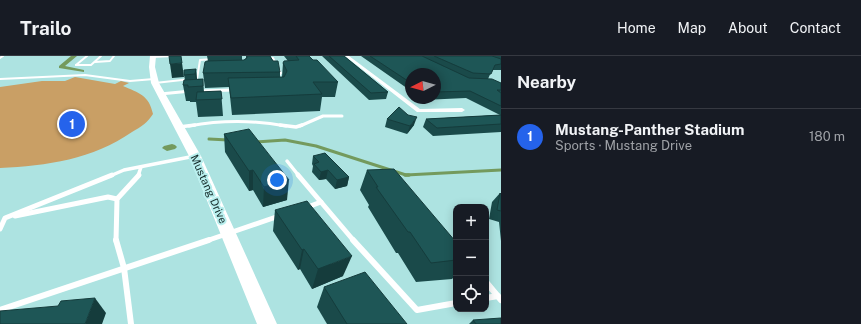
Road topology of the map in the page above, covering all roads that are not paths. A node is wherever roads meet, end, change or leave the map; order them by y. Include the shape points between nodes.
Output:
1 (4, 56) edge
2 (87, 56) edge
3 (101, 56) edge
4 (114, 56) edge
5 (153, 56) edge
6 (172, 56) edge
7 (201, 56) edge
8 (347, 56) edge
9 (273, 57) edge
10 (0, 58) edge
11 (258, 58) edge
12 (214, 59) edge
13 (200, 60) junction
14 (95, 62) junction
15 (198, 72) junction
16 (206, 72) edge
17 (0, 79) edge
18 (197, 79) junction
19 (282, 82) edge
20 (156, 85) junction
21 (239, 90) edge
22 (200, 91) junction
23 (462, 110) dead end
24 (342, 116) dead end
25 (179, 127) junction
26 (195, 156) junction
27 (287, 161) dead end
28 (140, 167) junction
29 (117, 199) junction
30 (321, 202) junction
31 (299, 210) edge
32 (284, 215) edge
33 (3, 218) edge
34 (0, 229) edge
35 (228, 233) junction
36 (124, 268) junction
37 (489, 286) edge
38 (499, 298) edge
39 (453, 304) edge
40 (0, 310) edge
41 (131, 324) edge
42 (267, 324) edge

1 - 10 lane
2 - 14 lane via 76,65 91,65
3 - 14 lane
4 - 14 lane via 110,61
5 - 6 lane
5 - 20 main road, Mustang Drive via 152,67
7 - 13 lane
8 - 23 street via 418,111
9 - 11 lane
9 - 19 lane via 281,73 279,76
12 - 13 lane
13 - 15 lane
15 - 16 lane
15 - 18 lane
17 - 20 lane via 85,75
18 - 20 lane
18 - 22 lane
20 - 22 lane
20 - 25 main road, Mustang Drive
21 - 22 lane
24 - 25 lane via 323,116 296,127 240,121
25 - 26 main road, Mustang Drive
26 - 28 lane
26 - 35 main road, Mustang Drive
27 - 30 lane
28 - 29 lane via 140,174
28 - 33 lane via 124,170
29 - 33 lane via 108,197
29 - 36 lane via 116,242
30 - 31 lane
30 - 39 lane via 417,310
32 - 35 lane
33 - 34 lane
35 - 36 lane
35 - 42 main road, Mustang Drive
36 - 40 lane
36 - 41 lane
37 - 38 lane

